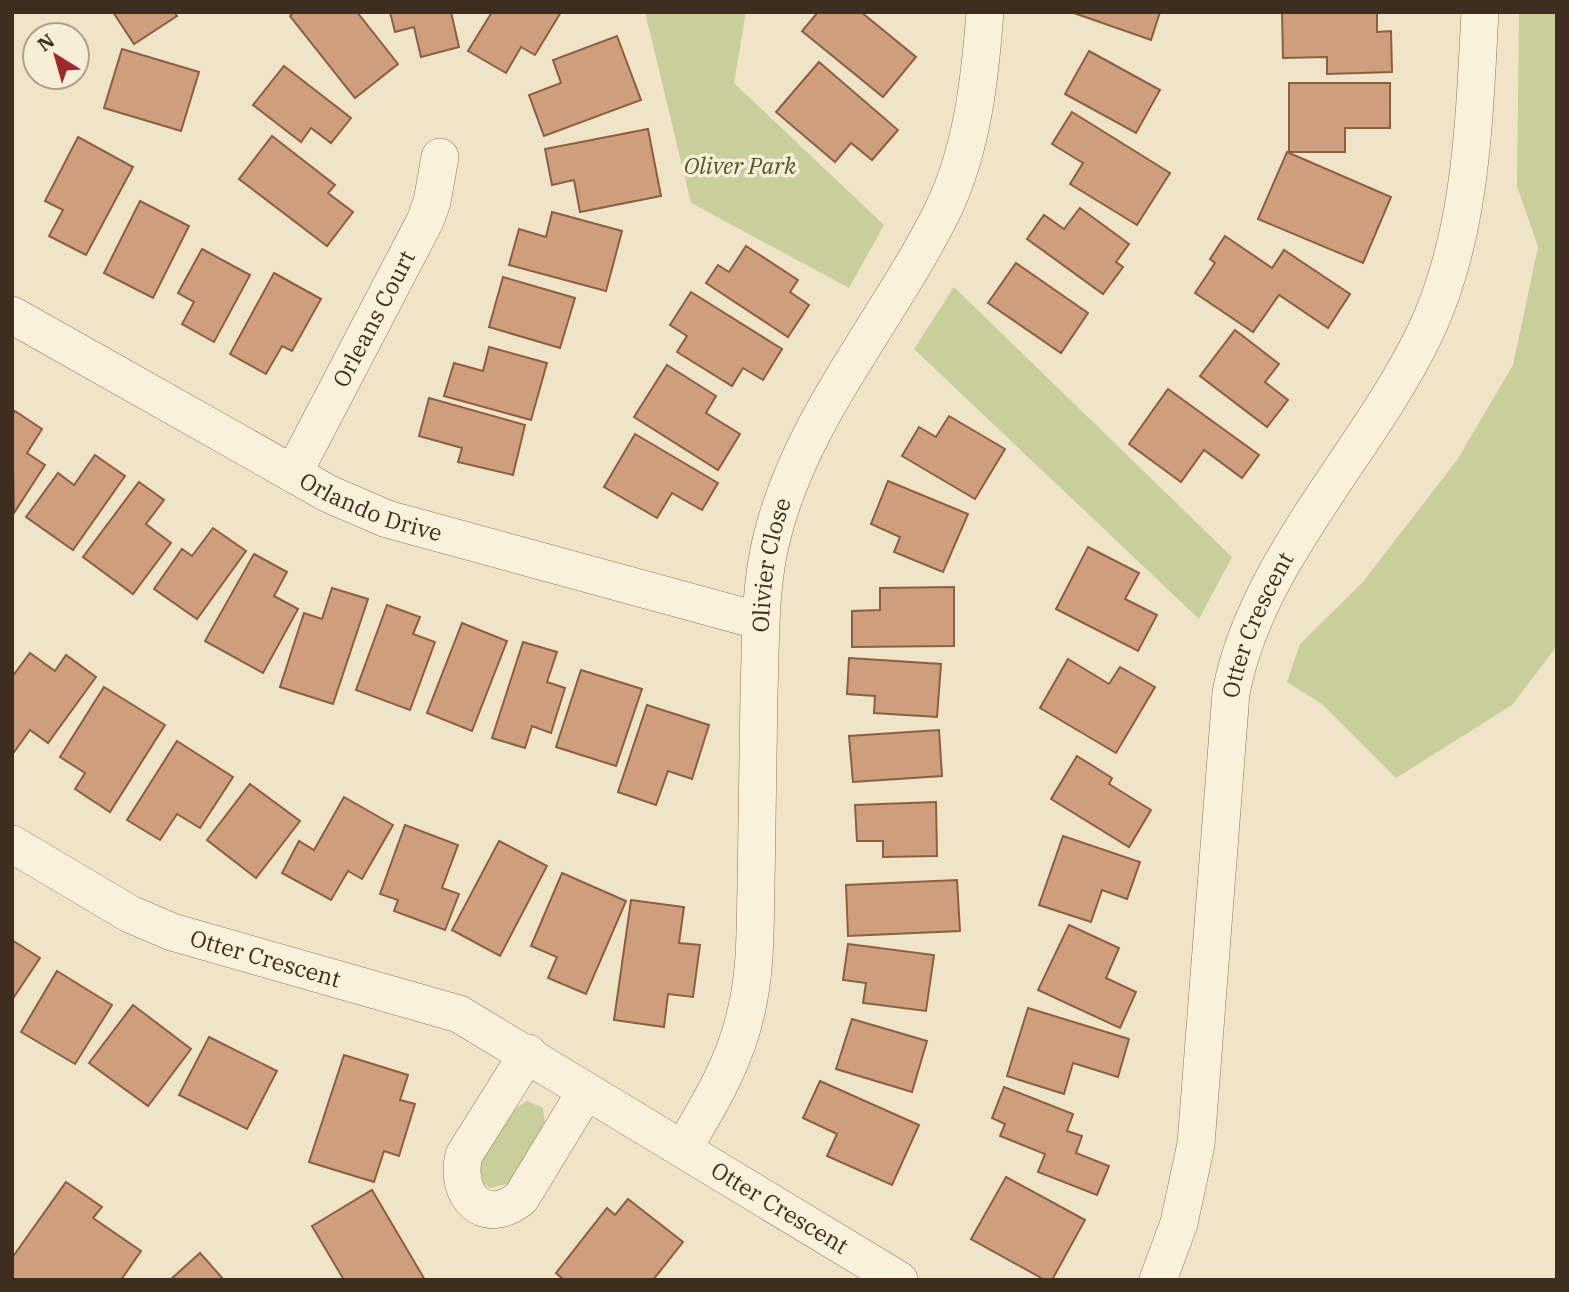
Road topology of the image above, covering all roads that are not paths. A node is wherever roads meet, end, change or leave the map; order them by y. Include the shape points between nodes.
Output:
1 (985, 12) edge
2 (1480, 12) edge
3 (440, 157) dead end
4 (12, 315) edge
5 (293, 474) junction
6 (760, 621) junction
7 (12, 844) edge
8 (528, 1054) junction
9 (586, 1091) junction
10 (683, 1149) junction
11 (899, 1280) edge
12 (1157, 1280) edge

1 - 6 street, Olivier Close via 966,145 943,210 825,408 786,489 772,538
2 - 12 street, Otter Crescent via 1471,146 1458,232 1438,302 1402,372 1261,603 1237,664 1231,693 1196,1144 1179,1223
3 - 5 street, Orleans Court via 425,220
4 - 5 street, Orlando Drive
5 - 6 street, Orlando Drive via 387,519
6 - 10 street, Olivier Close via 752,984 725,1075
7 - 8 street, Otter Crescent via 148,923 459,1014
8 - 9 street, Otter Crescent
8 - 9 street via 464,1155 462,1183 483,1209 510,1207 521,1198
9 - 10 street, Otter Crescent
10 - 11 street, Otter Crescent

